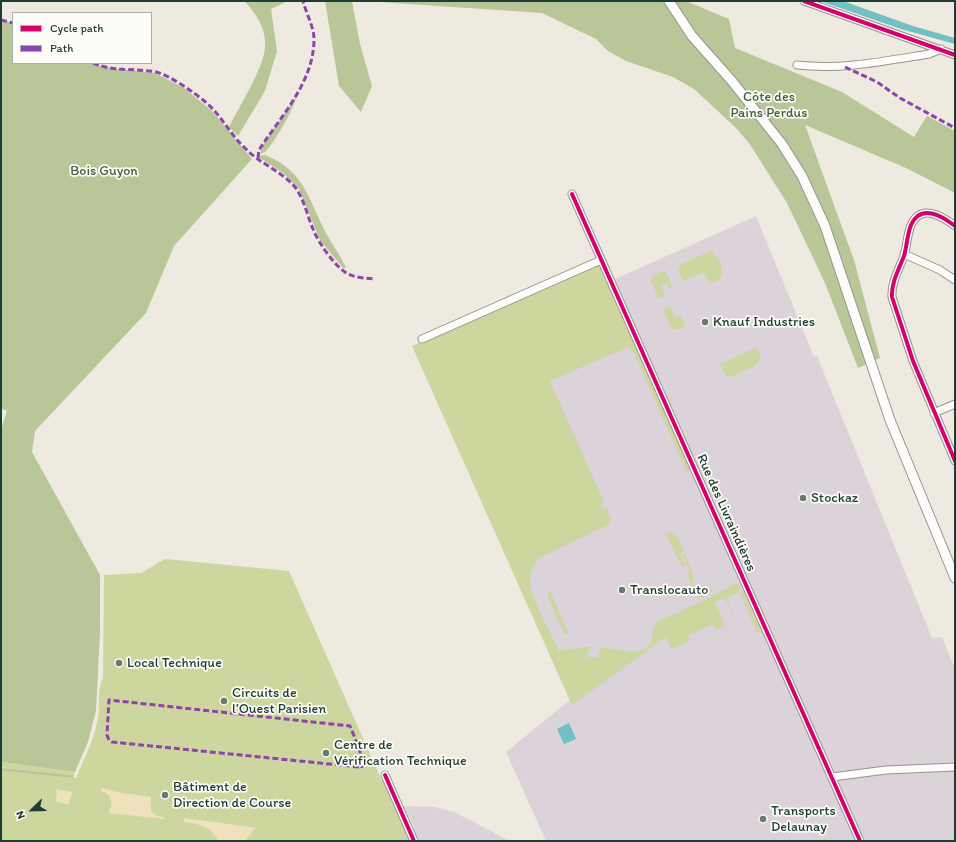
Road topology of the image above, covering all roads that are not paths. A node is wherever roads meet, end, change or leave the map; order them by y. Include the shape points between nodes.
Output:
1 (663, 1) edge
2 (669, 1) edge
3 (804, 1) edge
4 (941, 49) junction
5 (955, 55) edge
6 (797, 65) dead end
7 (762, 118) junction
8 (572, 194) dead end
9 (955, 226) edge
10 (904, 254) junction
11 (601, 260) junction
12 (955, 280) edge
13 (422, 339) dead end
14 (955, 404) edge
15 (934, 413) junction
16 (955, 461) edge
17 (955, 578) edge
18 (955, 767) edge
19 (385, 775) dead end
20 (832, 777) junction
21 (414, 841) edge
22 (860, 841) edge

1 - 7 main road via 690,42
2 - 7 main road via 692,36
3 - 4 street
4 - 5 street
4 - 6 street via 929,54 845,67
7 - 17 main road via 792,158 818,210 882,400
8 - 11 street, Rue des Livraindières
9 - 10 street via 933,212 916,218 911,225
10 - 12 street via 940,270
10 - 15 street via 892,289 892,297 913,361
11 - 13 street
11 - 20 street, Rue des Livraindières
14 - 15 street
15 - 16 street
18 - 20 street via 886,770
19 - 21 street
20 - 22 street, Rue des Livraindières

